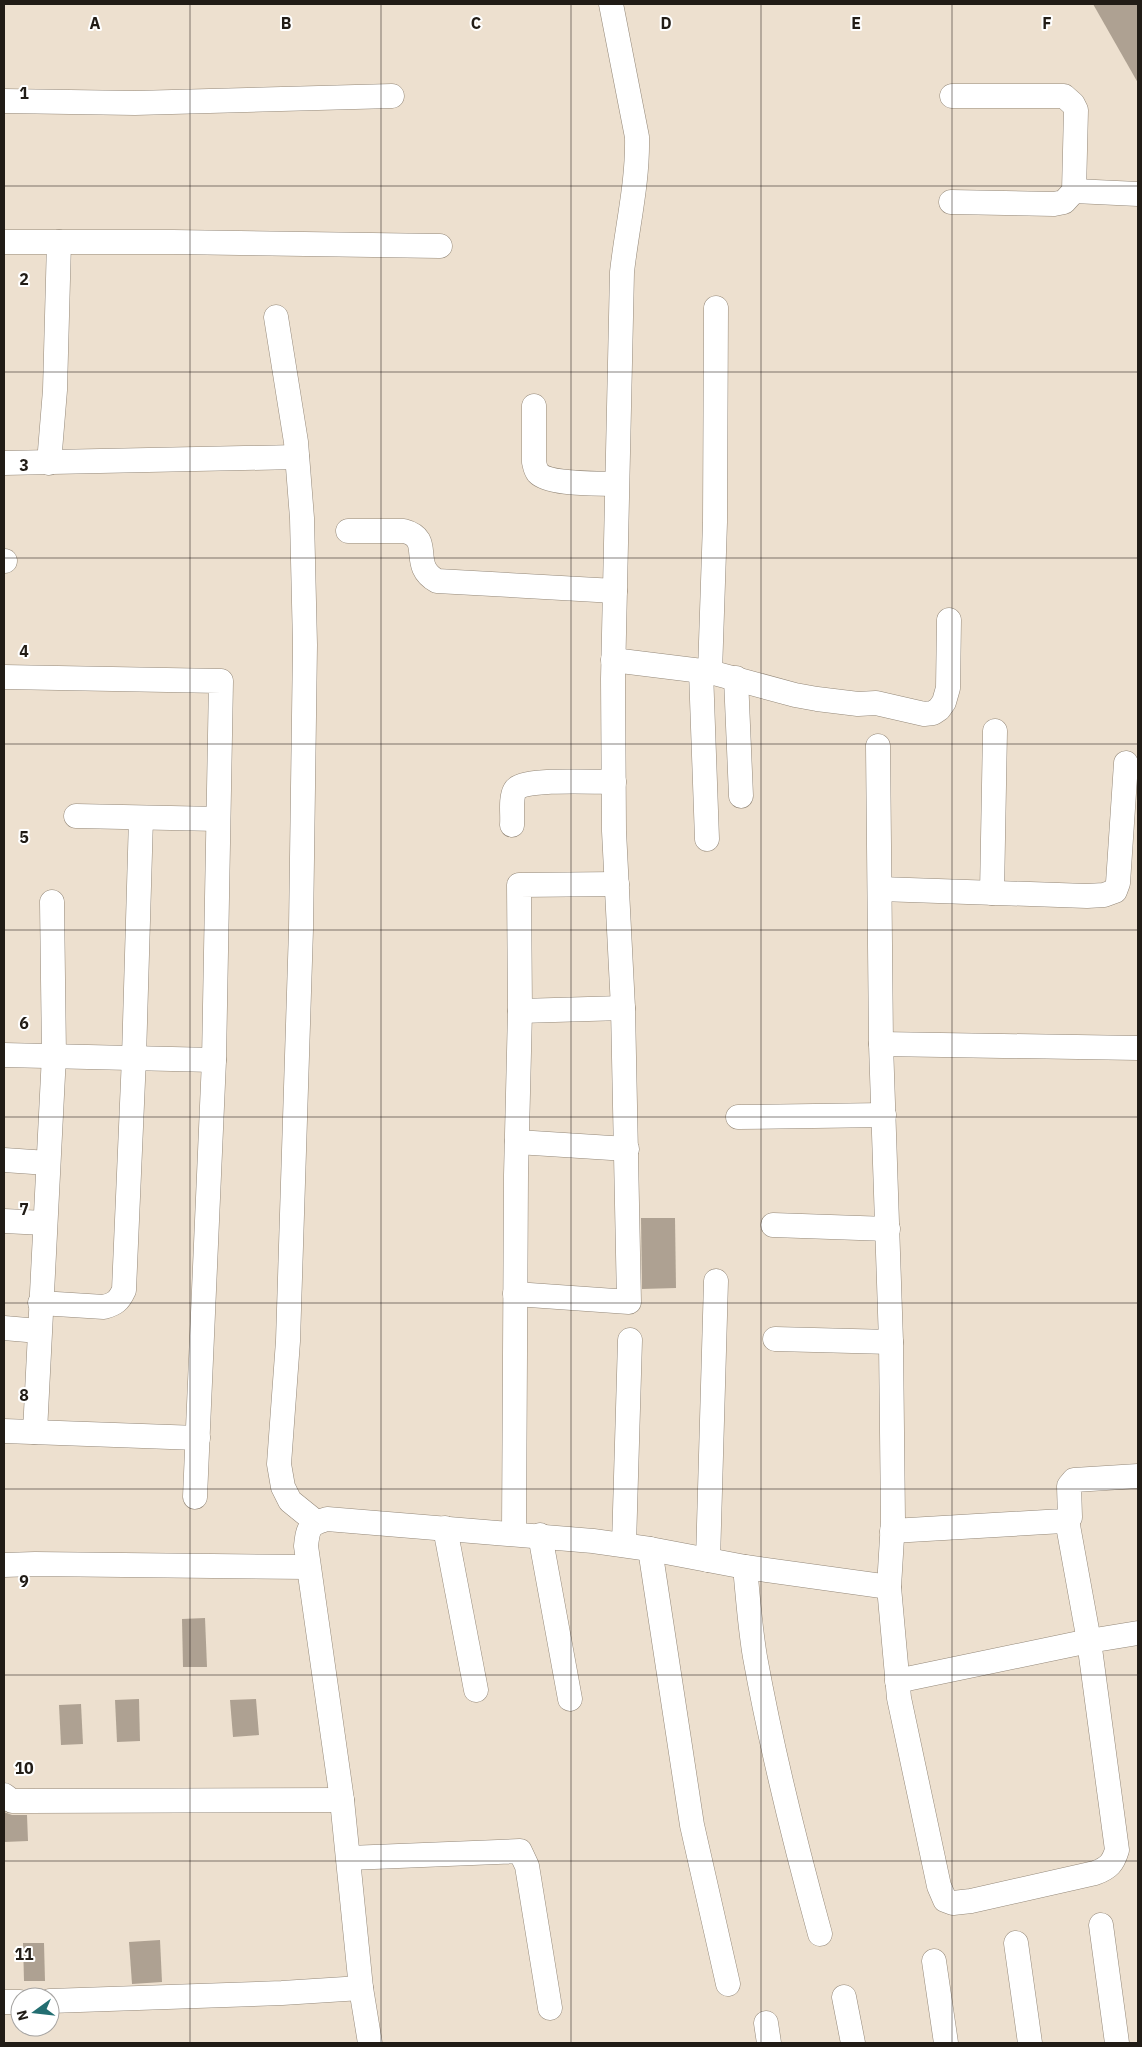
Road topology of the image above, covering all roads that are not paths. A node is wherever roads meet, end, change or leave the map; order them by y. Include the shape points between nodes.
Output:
1 (610, 4) edge
2 (392, 96) dead end
3 (952, 96) dead end
4 (4, 101) edge
5 (1074, 191) junction
6 (1138, 194) edge
7 (951, 202) dead end
8 (4, 242) edge
9 (59, 242) junction
10 (440, 246) dead end
11 (716, 308) dead end
12 (276, 317) dead end
13 (534, 406) dead end
14 (297, 457) junction
15 (4, 463) edge
16 (49, 463) junction
17 (616, 484) junction
18 (348, 531) dead end
19 (615, 591) junction
20 (949, 620) dead end
21 (614, 660) junction
22 (706, 672) junction
23 (4, 677) edge
24 (736, 678) junction
25 (994, 731) dead end
26 (878, 746) dead end
27 (1126, 763) dead end
28 (614, 782) junction
29 (741, 796) dead end
30 (76, 816) dead end
31 (141, 818) junction
32 (218, 818) junction
33 (512, 825) dead end
34 (708, 839) dead end
35 (617, 884) junction
36 (880, 889) junction
37 (992, 893) junction
38 (52, 902) dead end
39 (623, 1008) junction
40 (520, 1011) junction
41 (881, 1044) junction
42 (1138, 1048) edge
43 (4, 1055) edge
44 (54, 1055) junction
45 (134, 1057) junction
46 (214, 1060) junction
47 (738, 1116) dead end
48 (884, 1116) junction
49 (517, 1142) junction
50 (627, 1149) junction
51 (4, 1160) edge
52 (48, 1163) junction
53 (4, 1221) edge
54 (45, 1223) junction
55 (773, 1224) dead end
56 (888, 1228) junction
57 (716, 1281) dead end
58 (515, 1294) junction
59 (40, 1304) junction
60 (4, 1328) edge
61 (39, 1330) junction
62 (775, 1339) dead end
63 (630, 1340) dead end
64 (891, 1342) junction
65 (4, 1431) edge
66 (35, 1432) junction
67 (198, 1438) junction
68 (1138, 1476) edge
69 (195, 1497) dead end
70 (1067, 1520) junction
71 (316, 1522) junction
72 (445, 1528) junction
73 (892, 1531) junction
74 (514, 1533) junction
75 (540, 1535) junction
76 (624, 1545) junction
77 (650, 1549) junction
78 (708, 1560) junction
79 (4, 1566) edge
80 (308, 1566) junction
81 (745, 1567) junction
82 (888, 1587) junction
83 (1138, 1634) edge
84 (1089, 1641) junction
85 (897, 1681) junction
86 (476, 1690) dead end
87 (570, 1699) dead end
88 (4, 1795) edge
89 (342, 1800) junction
90 (349, 1858) junction
91 (1101, 1925) dead end
92 (820, 1934) dead end
93 (1016, 1942) dead end
94 (934, 1961) dead end
95 (728, 1984) dead end
96 (361, 1988) junction
97 (844, 1997) dead end
98 (60, 2001) edge
99 (550, 2008) dead end
100 (370, 2043) edge
101 (852, 2043) edge
102 (946, 2043) edge
103 (1030, 2043) edge
104 (1117, 2043) edge

1 - 17 street via 635,128 637,156 622,272
2 - 4 street via 135,103
3 - 5 street via 1064,96 1069,99 1076,110
5 - 6 street
5 - 7 street via 1068,199 1054,204
8 - 9 street
9 - 10 street
9 - 16 street via 55,390
11 - 22 street via 714,562
12 - 14 street
13 - 17 street via 534,462 539,474 556,480
14 - 16 street
14 - 71 street via 305,602 301,929 288,1341 279,1464 283,1487 290,1501
15 - 16 street
17 - 19 street
18 - 19 street via 413,533 420,543 422,565 427,576 436,581
19 - 21 street
20 - 24 street via 948,688 944,702 933,713 924,714 883,704 810,698
21 - 22 street
21 - 28 street
22 - 24 street
22 - 34 street
23 - 32 street via 221,681
24 - 29 street
25 - 37 street
26 - 36 street
27 - 37 street via 1115,891 1086,896
28 - 33 street via 520,785 513,797
28 - 35 street
30 - 31 street
31 - 32 street
31 - 45 street
32 - 46 street
35 - 39 street
35 - 40 street via 519,885
36 - 37 street
36 - 41 street
38 - 44 street
39 - 40 street
39 - 50 street
40 - 49 street
41 - 42 street
41 - 48 street
43 - 44 street
44 - 45 street
44 - 52 street
45 - 46 street
45 - 59 street via 124,1290 120,1300 104,1307
46 - 67 street
47 - 48 street
48 - 56 street
49 - 50 street
49 - 58 street
50 - 58 street via 629,1302
51 - 52 street
52 - 54 street
53 - 54 street
54 - 59 street
55 - 56 street
56 - 64 street
57 - 78 street
58 - 74 street
59 - 61 street
60 - 61 street
61 - 66 street
62 - 64 street
63 - 76 street
64 - 73 street
65 - 66 street
66 - 67 street
67 - 69 street
68 - 70 street via 1074,1480 1070,1486 1070,1517
70 - 73 street
70 - 84 street
71 - 72 street via 327,1519
71 - 80 street via 308,1531
72 - 74 street
72 - 86 street
73 - 82 street
74 - 75 street
75 - 76 street
75 - 87 street
76 - 77 street
77 - 78 street
77 - 95 street via 692,1825
78 - 81 street
79 - 80 street
80 - 89 street
81 - 82 street
81 - 92 street via 755,1656 764,1702
82 - 85 street
83 - 84 street
84 - 85 street
84 - 85 street via 1117,1850 1113,1863 1095,1874 971,1901 953,1903 945,1900 939,1886
88 - 89 street via 12,1801
89 - 90 street
90 - 96 street
90 - 99 street via 520,1851 527,1866
91 - 104 street
93 - 103 street
94 - 102 street
96 - 98 street
96 - 100 street
97 - 101 street

